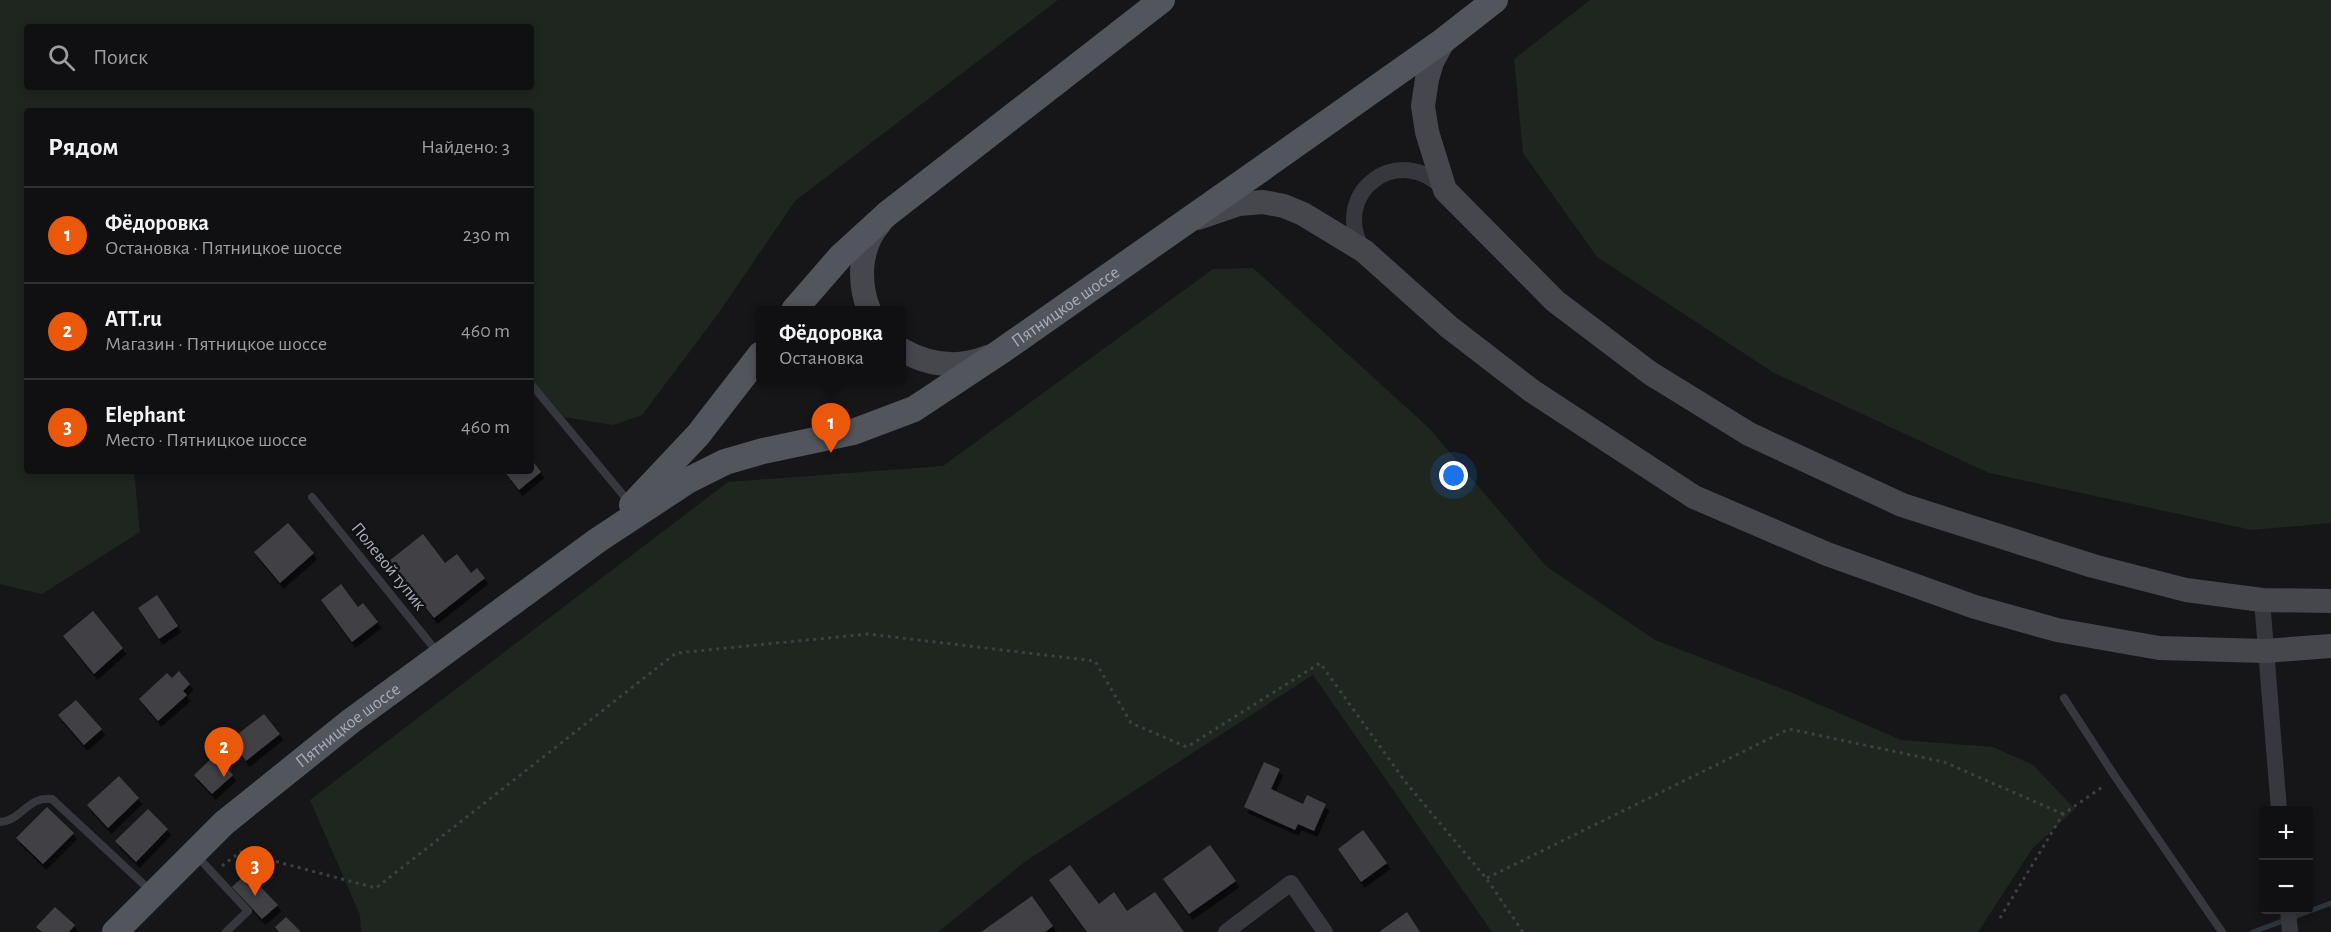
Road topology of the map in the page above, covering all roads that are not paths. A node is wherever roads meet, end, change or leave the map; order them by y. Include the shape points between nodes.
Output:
1 (1162, 0) edge
2 (1495, 0) edge
3 (1444, 40) junction
4 (1445, 190) junction
5 (887, 214) junction
6 (1187, 222) junction
7 (1364, 251) junction
8 (797, 306) edge
9 (868, 306) edge
10 (906, 352) edge
11 (1000, 352) junction
12 (756, 360) edge
13 (534, 388) edge
14 (312, 497) dead end
15 (632, 505) junction
16 (598, 540) junction
17 (2331, 595) edge
18 (2262, 600) junction
19 (2331, 601) edge
20 (2289, 602) junction
21 (2331, 646) edge
22 (2265, 651) junction
23 (441, 656) junction
24 (2064, 698) dead end
25 (2279, 806) edge
26 (0, 822) edge
27 (193, 851) junction
28 (153, 893) junction
29 (2288, 914) edge
30 (115, 932) edge
31 (226, 932) edge
32 (1226, 932) edge
33 (1325, 932) edge
34 (2222, 932) edge
35 (2290, 932) edge

1 - 5 main road
2 - 3 main road, Пятницкое шоссе
3 - 4 street via 1432,62 1423,106
3 - 6 main road, Пятницкое шоссе
4 - 7 street via 1429,176 1409,170 1378,177 1363,191 1354,211 1354,232
4 - 18 street via 1554,301 1650,373 1749,434 1913,508 2094,566 2186,590
5 - 8 main road via 841,256
5 - 9 street via 864,255 862,286
6 - 7 street via 1239,204 1263,202 1303,214
6 - 11 main road, Пятницкое шоссе
7 - 22 street via 1449,327 1532,391 1694,497 1827,554 1975,607 2057,630 2159,648
10 - 11 street via 946,365 976,361
11 - 16 main road, Пятницкое шоссе via 914,409 853,432 725,462 689,480
12 - 15 main road, Пятницкое шоссе via 698,435
13 - 15 lane
14 - 23 lane, Полевой тупик
15 - 16 main road, Пятницкое шоссе
16 - 23 main road, Пятницкое шоссе
17 - 20 street
18 - 20 street
18 - 22 street
19 - 20 street
21 - 22 street
22 - 25 street
23 - 27 main road, Пятницкое шоссе via 351,721
24 - 34 lane
26 - 28 lane via 12,820 35,800 51,799
27 - 28 main road, Пятницкое шоссе
27 - 31 lane via 248,911
28 - 30 main road, Пятницкое шоссе
29 - 35 street
32 - 33 street via 1291,883

